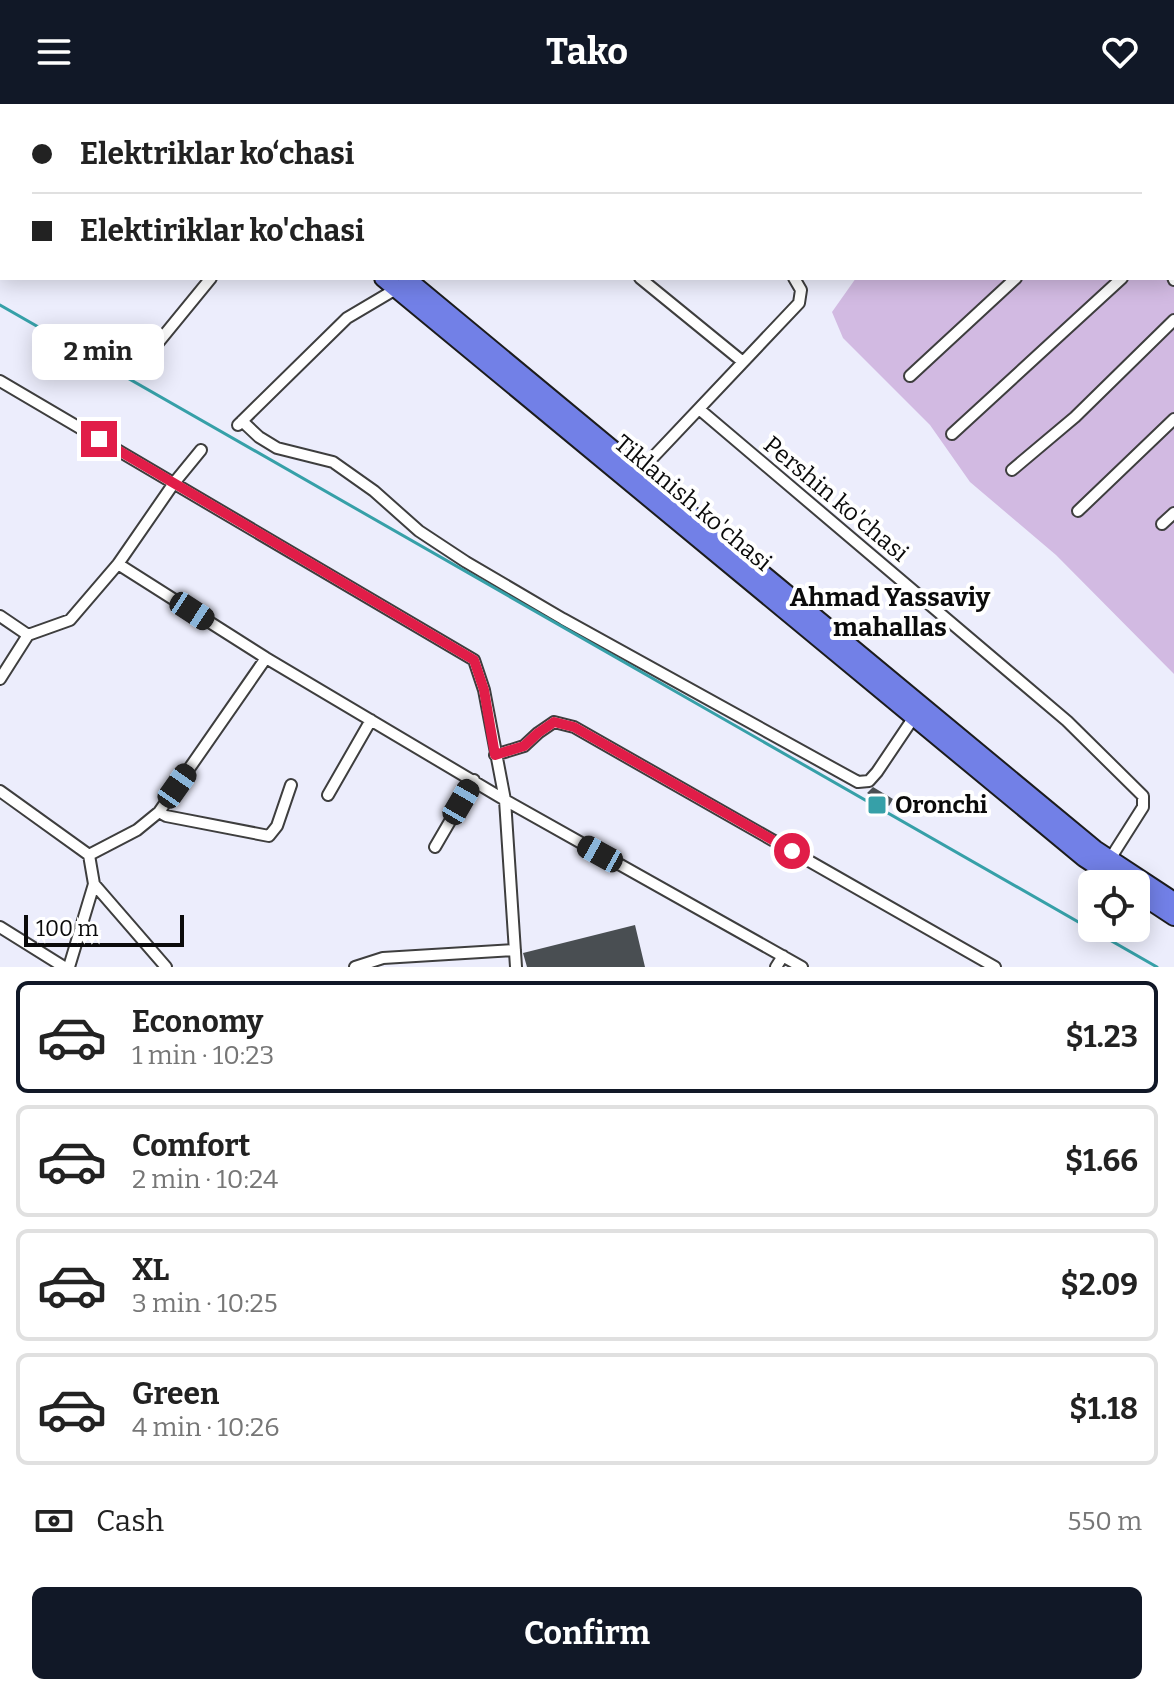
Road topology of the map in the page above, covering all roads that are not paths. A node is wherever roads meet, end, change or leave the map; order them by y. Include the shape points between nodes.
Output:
1 (209, 280) edge
2 (642, 280) edge
3 (795, 280) edge
4 (1014, 280) edge
5 (1120, 280) edge
6 (404, 282) edge
7 (1174, 320) edge
8 (743, 362) junction
9 (139, 366) dead end
10 (910, 376) dead end
11 (0, 381) edge
12 (699, 409) junction
13 (1174, 419) edge
14 (952, 434) dead end
15 (201, 450) dead end
16 (1012, 470) dead end
17 (640, 471) junction
18 (174, 483) junction
19 (1078, 511) dead end
20 (1174, 513) edge
21 (1162, 524) dead end
22 (118, 564) junction
23 (0, 616) edge
24 (28, 635) junction
25 (266, 658) junction
26 (0, 679) edge
27 (914, 717) junction
28 (371, 720) junction
29 (495, 755) junction
30 (474, 780) junction
31 (291, 785) dead end
32 (0, 791) edge
33 (328, 795) dead end
34 (505, 800) junction
35 (159, 812) junction
36 (435, 847) dead end
37 (89, 855) junction
38 (1110, 859) junction
39 (1102, 870) edge
40 (94, 884) junction
41 (1150, 901) edge
42 (1174, 901) edge
43 (1174, 917) edge
44 (0, 927) edge
45 (515, 950) junction
46 (783, 956) junction
47 (387, 962) edge
48 (67, 967) edge
49 (166, 967) edge
50 (355, 967) edge
51 (516, 967) edge
52 (776, 967) edge
53 (802, 967) edge
54 (995, 967) edge

1 - 9 street
2 - 8 street
3 - 8 street via 801,290 799,303
4 - 10 street
5 - 14 street
6 - 17 main road
6 - 27 main road, Tiklanish ko'chasi
6 - 27 street via 347,318 240,424 277,448 333,462 466,562 858,782 869,781 877,772
7 - 16 street
8 - 12 street
11 - 18 street
12 - 17 street
12 - 38 street, Pershin ko'chasi via 1067,721 1143,796 1143,807
13 - 19 street
15 - 18 street
17 - 38 main road
18 - 22 street
18 - 29 street via 474,660
20 - 21 street
22 - 24 street via 70,620
22 - 25 street
23 - 24 street
24 - 26 street
25 - 28 street
25 - 35 street
27 - 39 main road, Tiklanish ko'chasi
28 - 30 street
28 - 33 street
29 - 34 street
29 - 54 street via 524,746 554,722 574,727
30 - 34 street
30 - 36 street
31 - 35 street via 269,836
32 - 37 street
34 - 45 street
34 - 46 street
35 - 37 street
37 - 40 street
38 - 42 main road
40 - 48 street
40 - 49 street
41 - 43 main road
44 - 48 street
45 - 47 street
45 - 51 street
46 - 52 street
46 - 53 street
47 - 50 street

